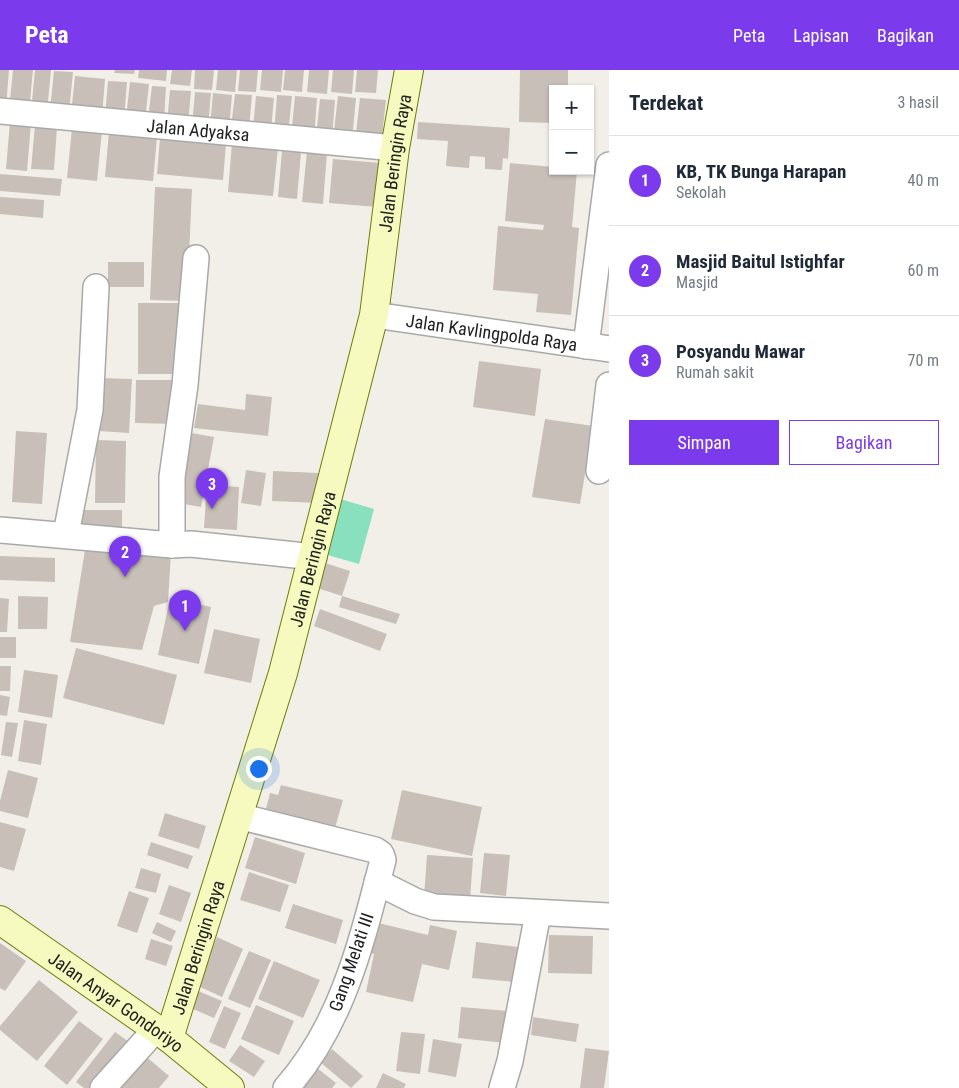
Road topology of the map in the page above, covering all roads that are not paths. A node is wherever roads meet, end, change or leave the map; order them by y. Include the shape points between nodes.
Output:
1 (409, 70) edge
2 (0, 111) edge
3 (395, 148) junction
4 (609, 165) edge
5 (196, 258) dead end
6 (96, 287) dead end
7 (374, 315) junction
8 (597, 348) edge
9 (609, 385) edge
10 (598, 472) dead end
11 (0, 530) edge
12 (66, 534) junction
13 (172, 545) junction
14 (314, 557) junction
15 (238, 816) junction
16 (377, 882) junction
17 (538, 913) junction
18 (609, 916) edge
19 (0, 920) edge
20 (163, 1034) junction
21 (103, 1088) edge
22 (230, 1088) edge
23 (286, 1088) edge
24 (502, 1088) edge

1 - 3 street, Jalan Beringin Raya
2 - 3 street, Jalan Adyaksa
3 - 7 street, Jalan Beringin Raya
4 - 8 street
5 - 13 street via 185,385 172,477
6 - 12 street via 90,410
7 - 8 street, Jalan Kavlingpolda Raya
7 - 14 street, Jalan Beringin Raya
9 - 10 street
11 - 12 street
12 - 13 street
13 - 14 street via 191,544
14 - 15 street, Jalan Beringin Raya via 283,673
15 - 16 street, Gang Melati III via 375,850 383,860
15 - 20 street, Jalan Beringin Raya
16 - 17 street via 434,907
16 - 23 street, Gang Melati III via 344,995 324,1034
17 - 18 street
17 - 24 street
19 - 20 street, Jalan Anyar Gondoriyo
20 - 21 street
20 - 22 street, Jalan Anyar Gondoriyo

